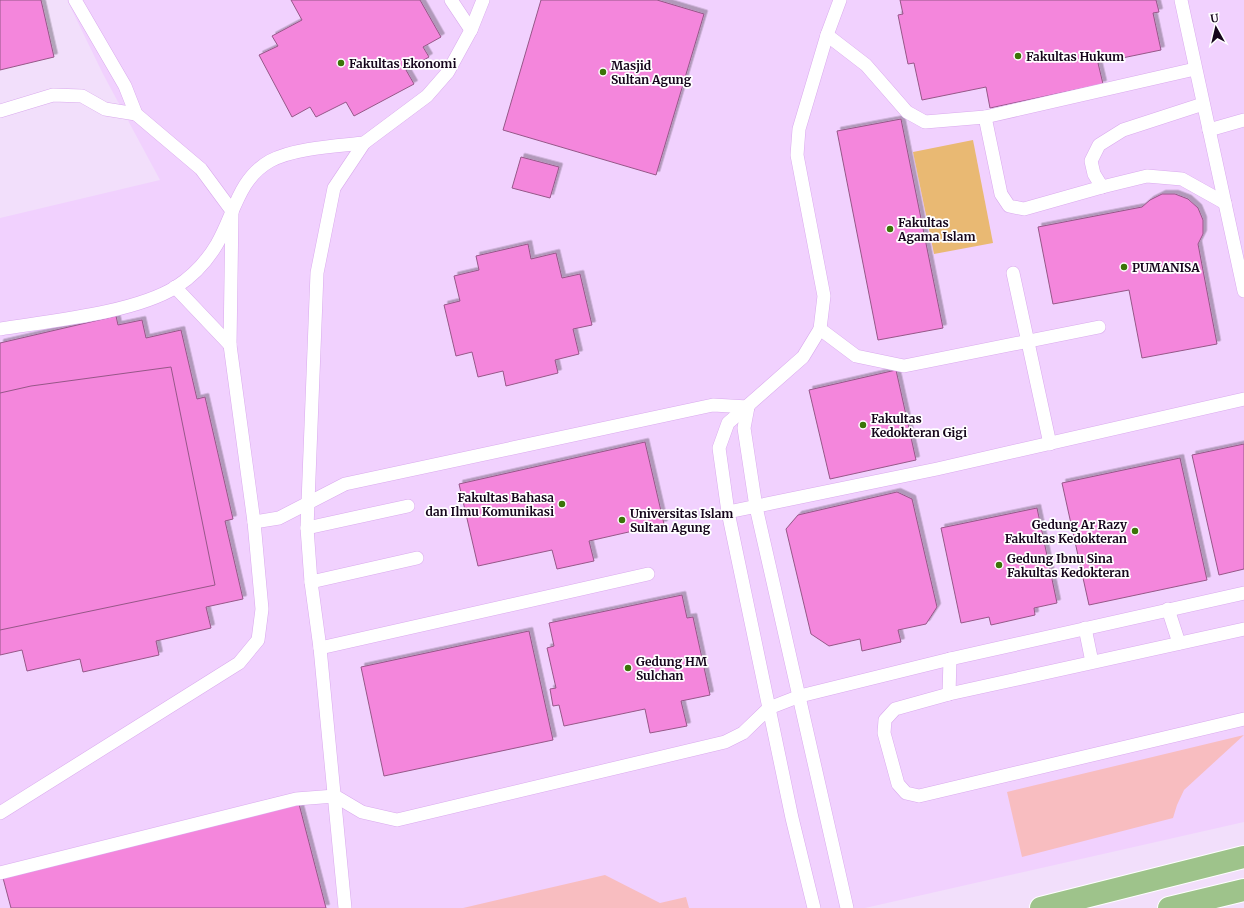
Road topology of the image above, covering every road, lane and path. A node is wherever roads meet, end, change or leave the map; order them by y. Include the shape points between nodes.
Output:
1 (75, 0) edge
2 (451, 0) edge
3 (483, 0) edge
4 (840, 0) edge
5 (1181, 0) edge
6 (470, 30) junction
7 (827, 35) junction
8 (1195, 69) junction
9 (1203, 104) junction
10 (0, 111) edge
11 (136, 114) junction
12 (985, 117) junction
13 (1244, 120) edge
14 (1209, 130) junction
15 (364, 143) junction
16 (1102, 187) junction
17 (1225, 203) junction
18 (232, 210) junction
19 (1013, 273) dead end
20 (175, 287) junction
21 (1244, 291) edge
22 (1099, 327) dead end
23 (0, 329) edge
24 (820, 329) junction
25 (1028, 341) junction
26 (230, 345) junction
27 (1244, 400) edge
28 (748, 407) junction
29 (1050, 444) junction
30 (308, 502) junction
31 (408, 506) dead end
32 (756, 507) junction
33 (728, 512) junction
34 (254, 522) junction
35 (307, 528) junction
36 (417, 558) dead end
37 (648, 574) dead end
38 (311, 582) junction
39 (1244, 593) edge
40 (1168, 610) junction
41 (1085, 628) junction
42 (1244, 629) edge
43 (1179, 643) junction
44 (320, 648) junction
45 (950, 659) junction
46 (1092, 662) junction
47 (949, 694) junction
48 (800, 696) junction
49 (769, 708) junction
50 (1244, 719) edge
51 (335, 796) junction
52 (0, 813) edge
53 (1244, 857) edge
54 (0, 873) edge
55 (1244, 890) edge
56 (345, 908) edge
57 (814, 908) edge
58 (847, 908) edge
59 (1041, 908) edge
60 (1169, 908) edge

1 - 11 lane via 125,86
2 - 6 lane
3 - 6 lane
4 - 7 lane
5 - 8 lane
6 - 15 lane via 448,72 427,96
7 - 12 lane via 866,65 907,112 925,122
7 - 24 lane via 799,129 797,155 824,296
8 - 9 lane
8 - 12 lane
9 - 14 lane
9 - 16 lane via 1123,130 1099,145 1091,161 1094,174
10 - 11 lane via 53,95 82,96 105,109
11 - 18 lane via 201,169
12 - 16 lane via 1001,194 1009,206 1024,210
13 - 14 lane
14 - 17 lane
15 - 18 lane via 304,150 270,161 246,181
15 - 30 lane via 334,188 317,273
16 - 17 lane via 1147,176 1182,179
17 - 21 lane
18 - 20 lane via 218,243 200,268
18 - 26 lane
19 - 25 lane
20 - 23 lane via 144,301
20 - 26 lane
22 - 25 lane
24 - 25 lane via 856,356 904,366
24 - 28 lane via 803,357
25 - 29 lane
26 - 34 lane
27 - 29 lane
28 - 30 lane via 713,405 346,484
28 - 32 lane via 744,428
28 - 33 lane via 728,423 719,448
29 - 32 lane
30 - 34 lane via 279,518
30 - 35 lane
31 - 35 lane
32 - 33 lane
32 - 48 lane
33 - 49 lane
34 - 52 lane via 262,609 258,640 239,663
35 - 38 lane
36 - 38 lane
37 - 44 lane
38 - 44 lane
39 - 40 lane
40 - 41 lane
40 - 43 lane
41 - 45 lane
41 - 46 lane
42 - 43 lane
43 - 46 lane
44 - 51 lane
45 - 47 lane
45 - 48 lane
46 - 47 lane
47 - 50 lane via 895,709 885,720 884,733 898,784 906,793 920,796
48 - 49 lane
48 - 58 lane
49 - 51 lane via 743,733 725,742 398,820 362,812
49 - 57 lane
51 - 54 lane via 296,799
51 - 56 lane
53 - 59 highway
55 - 60 highway

